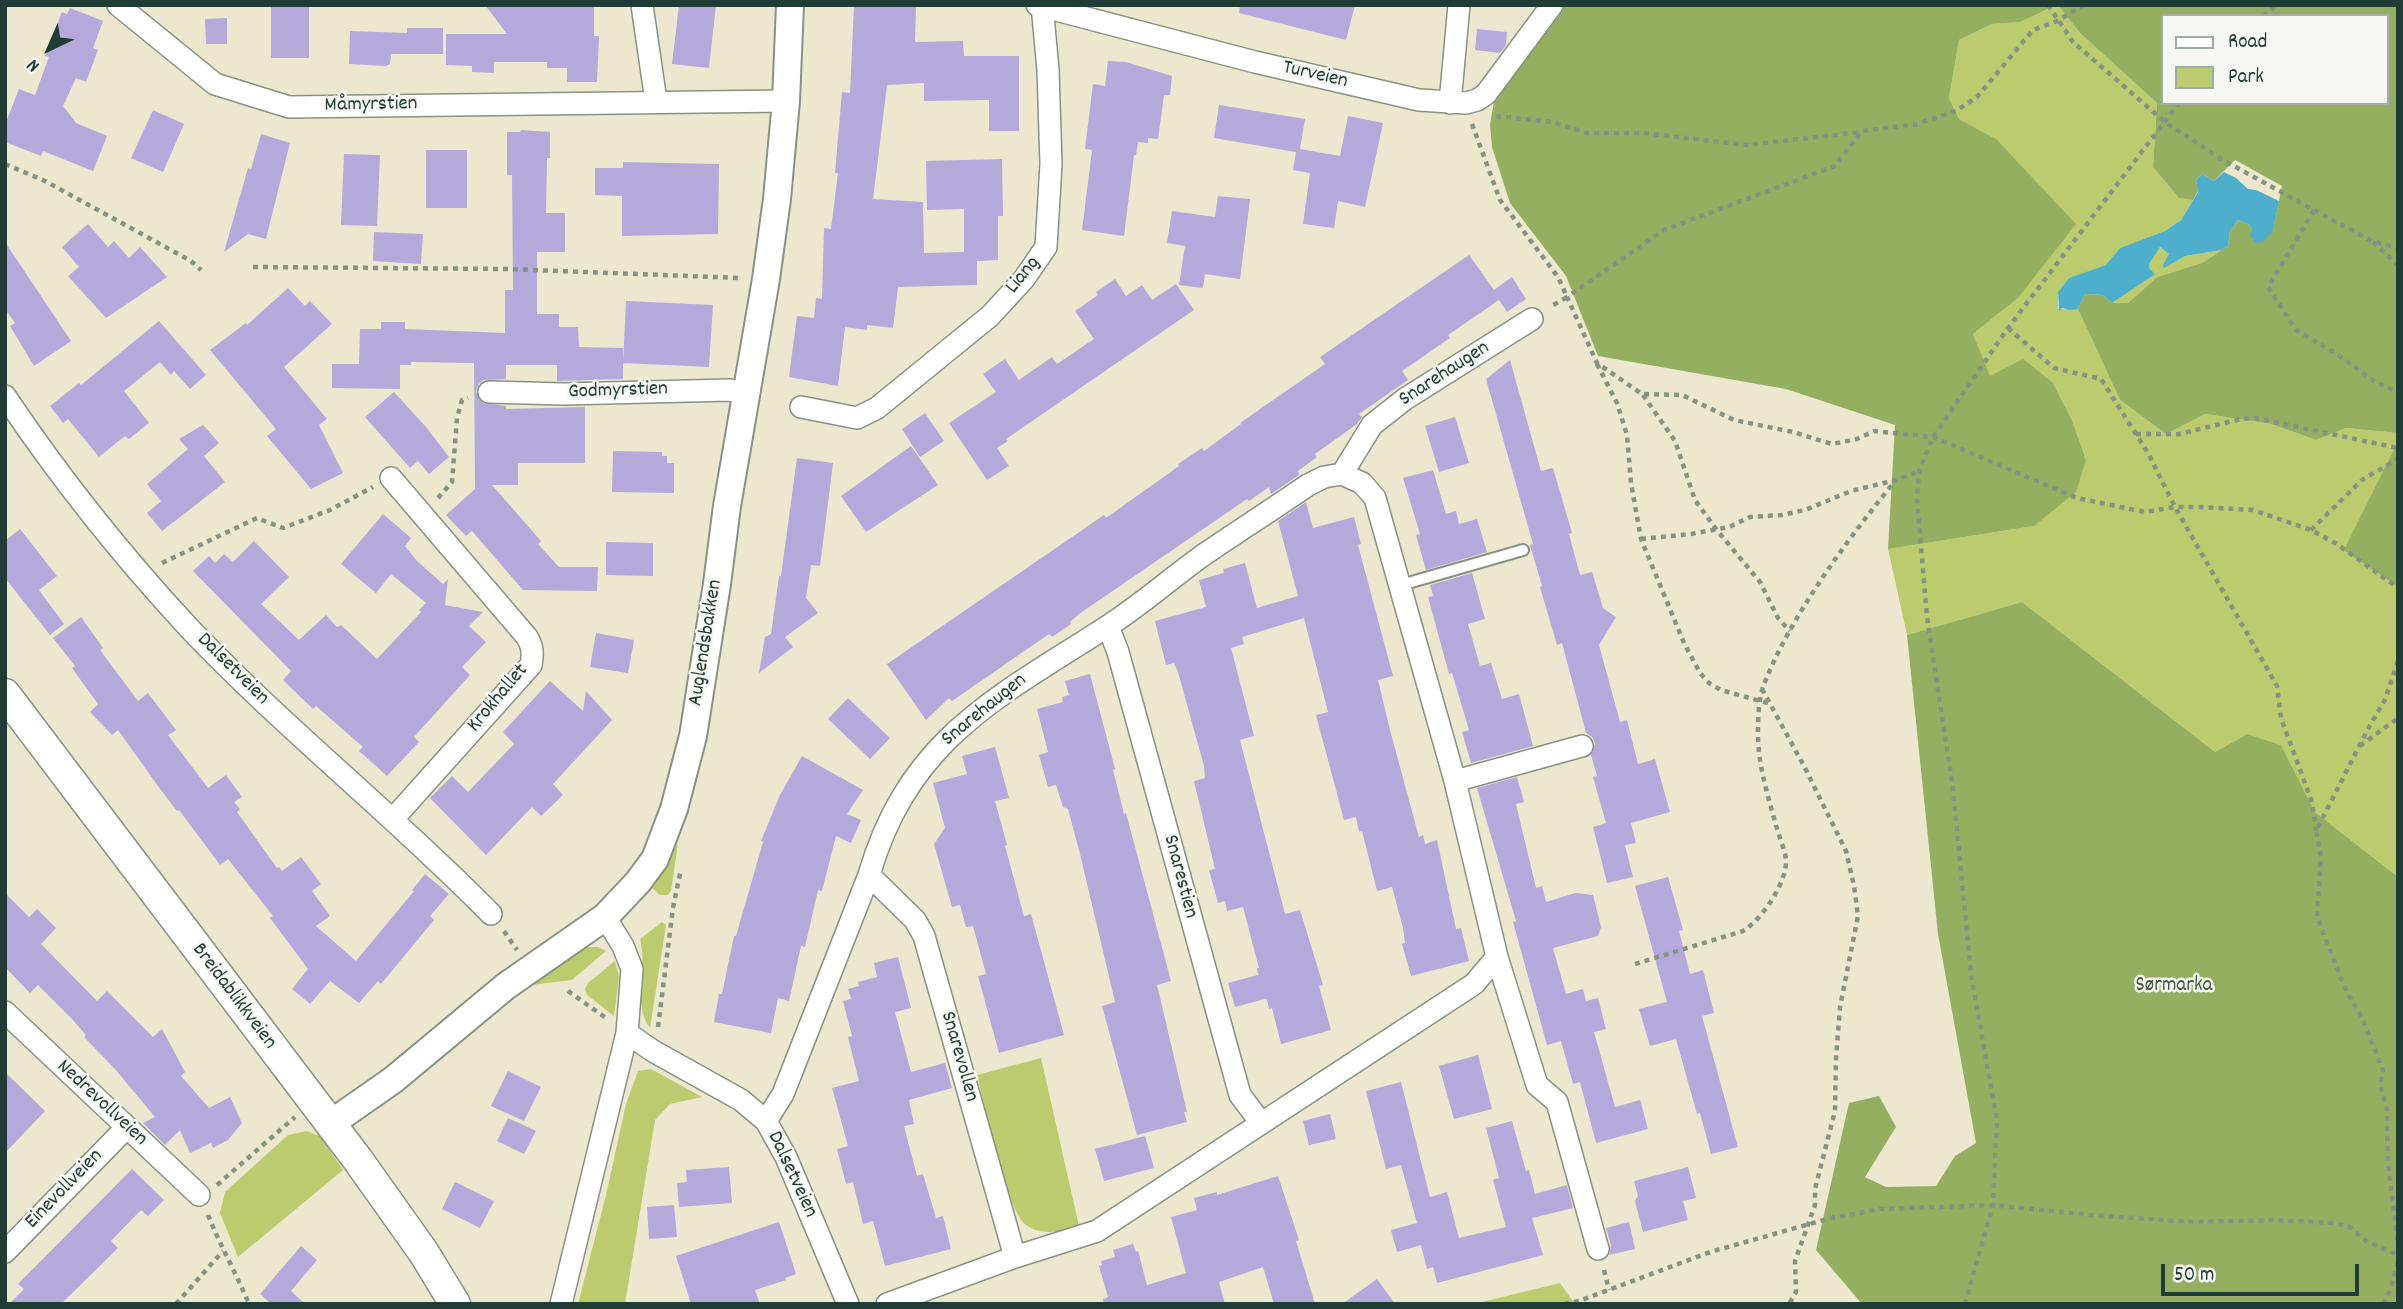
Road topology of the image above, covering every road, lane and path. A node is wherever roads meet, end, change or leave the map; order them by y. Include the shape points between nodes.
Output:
1 (118, 5) edge
2 (642, 5) edge
3 (790, 5) edge
4 (1459, 5) edge
5 (1552, 5) edge
6 (2048, 5) edge
7 (2084, 5) edge
8 (1040, 6) edge
9 (2057, 21) junction
10 (786, 101) junction
11 (656, 102) junction
12 (1458, 103) junction
13 (2178, 105) edge
14 (2165, 122) junction
15 (1862, 131) junction
16 (5, 164) edge
17 (2314, 210) junction
18 (2372, 241) junction
19 (2398, 248) edge
20 (2398, 265) edge
21 (253, 267) dead end
22 (201, 270) dead end
23 (766, 279) junction
24 (1567, 297) junction
25 (1532, 319) joint
26 (2008, 328) junction
27 (1597, 363) junction
28 (489, 392) joint
29 (2398, 392) edge
30 (746, 394) junction
31 (1642, 394) junction
32 (5, 396) edge
33 (801, 407) dead end
34 (2136, 434) junction
35 (1933, 437) junction
36 (2398, 448) edge
37 (2398, 459) edge
38 (1919, 471) junction
39 (1342, 474) junction
40 (391, 478) joint
41 (1896, 480) junction
42 (2175, 507) junction
43 (422, 514) junction
44 (1716, 529) junction
45 (2311, 530) junction
46 (1641, 539) junction
47 (1523, 550) dead end
48 (142, 573) junction
49 (1401, 585) junction
50 (2398, 588) edge
51 (1108, 626) junction
52 (1790, 631) junction
53 (2398, 662) edge
54 (1762, 689) junction
55 (5, 694) edge
56 (1761, 702) junction
57 (1771, 704) junction
58 (2398, 718) edge
59 (1582, 746) dead end
60 (2359, 747) junction
61 (1455, 781) junction
62 (393, 819) junction
63 (2316, 831) junction
64 (681, 868) dead end
65 (869, 875) junction
66 (491, 914) dead end
67 (605, 917) junction
68 (1497, 957) junction
69 (1635, 964) dead end
70 (568, 991) dead end
71 (5, 1012) edge
72 (627, 1033) junction
73 (653, 1051) junction
74 (295, 1117) dead end
75 (766, 1121) junction
76 (1261, 1122) junction
77 (330, 1124) junction
78 (126, 1128) junction
79 (200, 1197) junction
80 (1993, 1205) junction
81 (1808, 1225) junction
82 (2398, 1243) edge
83 (1598, 1249) dead end
84 (223, 1251) junction
85 (5, 1252) edge
86 (2398, 1255) edge
87 (1015, 1257) junction
88 (2398, 1261) edge
89 (176, 1304) edge
90 (248, 1304) edge
91 (455, 1304) edge
92 (561, 1304) edge
93 (848, 1304) edge
94 (887, 1304) edge
95 (1564, 1304) edge
96 (1789, 1304) edge
97 (1965, 1304) edge
98 (2383, 1304) edge

1 - 11 street, Måmyrstien via 215,84 289,107
2 - 11 street
3 - 10 street, Auglendsbakken
4 - 12 street
5 - 12 street via 1486,94
6 - 9 path
7 - 9 path
8 - 12 street, Turveien via 1255,62 1419,100
8 - 33 street, Liang via 1048,70 1051,164 1046,247 990,316 877,408 857,418
9 - 14 path via 2073,42
9 - 15 path via 2033,30 1976,97 1956,111 1917,124
10 - 11 street, Måmyrstien
10 - 23 street, Auglendsbakken
12 - 15 path via 1490,115 1552,122 1587,133 1644,133 1746,145
12 - 24 path via 1471,121 1500,200 1558,277
13 - 14 path
14 - 17 path
14 - 26 path
15 - 24 path via 1835,166 1664,230
16 - 22 path via 45,181
17 - 18 path
17 - 29 path via 2268,287 2295,330
18 - 19 path
18 - 20 path
21 - 23 path via 519,269
23 - 30 street, Auglendsbakken
24 - 25 path
24 - 27 path
25 - 39 street, Snarehaugen via 1371,425
26 - 34 path via 2054,368 2101,379
26 - 35 path
27 - 31 path
27 - 46 path via 1627,435
28 - 30 street, Godmyrstien via 730,390
28 - 43 path via 462,400 452,482
30 - 67 street, Auglendsbakken via 693,736 674,809 655,859
31 - 35 path via 1682,395 1734,420 1832,444 1874,431
31 - 44 path via 1675,441 1695,500
32 - 48 street, Dalsetveien via 76,495
34 - 36 path via 2179,433 2255,418
34 - 42 path
35 - 38 path
35 - 42 path via 2077,498 2145,512
37 - 45 path via 2362,480
38 - 41 path
38 - 80 path via 1917,499 1927,617 1953,789 1971,975 1997,1120
39 - 49 street via 1362,483 1374,498
39 - 51 street, Snarehaugen via 1308,485
40 - 43 street, Krokhallet
40 - 48 path via 283,528 257,518
41 - 44 path via 1851,491 1805,510 1750,517
41 - 52 path
42 - 45 path via 2253,510
42 - 63 path via 2277,686 2281,718 2312,802
43 - 62 street, Krokhallet via 527,637 533,655 531,665
44 - 46 path
44 - 52 path via 1760,582
45 - 50 path
46 - 56 path via 1700,673 1721,690
47 - 49 lane
48 - 62 street, Dalsetveien via 264,701
49 - 61 street
51 - 65 street, Snarehaugen via 1009,689 942,744 920,768 892,814
51 - 76 street, Snarestien via 1240,1095
52 - 54 path
53 - 60 path via 2385,700
54 - 56 path
54 - 57 path
55 - 77 main road, Breidablikkveien
56 - 57 path
56 - 69 path via 1761,769 1786,862 1779,886 1755,924 1743,931
57 - 81 path via 1846,851 1858,916 1840,1007 1835,1111
58 - 60 path
59 - 61 street
60 - 63 path
61 - 68 street
62 - 66 street, Dalsetveien
63 - 82 path via 2322,857 2316,917 2383,1070 2380,1084 2387,1109 2388,1164
64 - 73 path
65 - 75 street, Snarehaugen via 783,1094
65 - 87 street, Snarevollen via 915,920 924,936
67 - 72 street via 632,969
67 - 77 street, Auglendsbakken via 506,986 393,1080
68 - 76 street via 1474,984
68 - 83 street via 1537,1085 1557,1101
70 - 72 path
71 - 78 street, Nedrevollveien
72 - 73 street, Dalsetveien
72 - 92 street
73 - 75 street, Dalsetveien via 741,1100
74 - 79 path
75 - 93 street, Dalsetveien via 786,1157
76 - 87 street via 1097,1231
77 - 91 main road, Breidablikkveien via 424,1253
78 - 79 street, Nedrevollveien
78 - 85 street, Einevollveien
79 - 84 path
80 - 81 path via 1880,1209
80 - 86 path via 2193,1222 2336,1223
80 - 97 path
81 - 95 path via 1710,1252
81 - 96 path via 1795,1261 1796,1292
84 - 89 path
84 - 90 path
87 - 94 street
88 - 98 path

